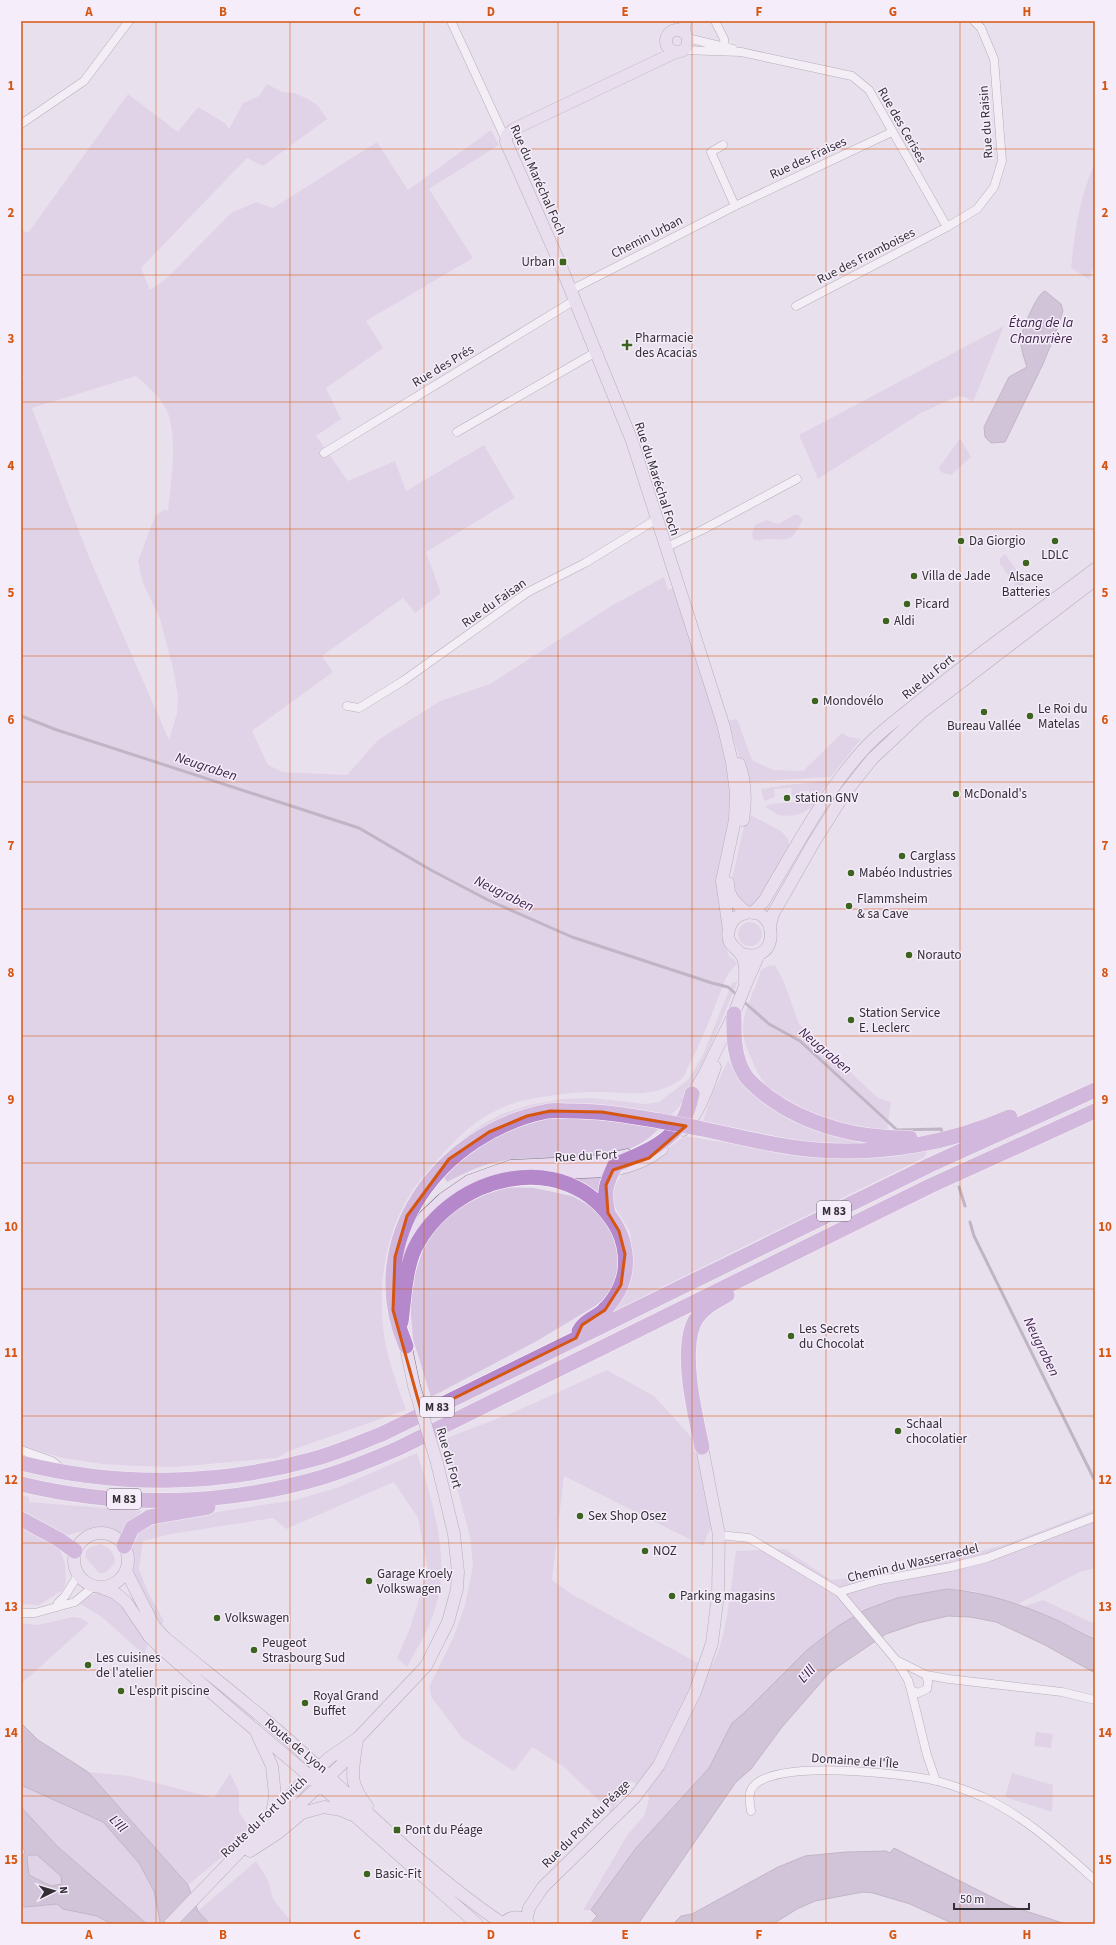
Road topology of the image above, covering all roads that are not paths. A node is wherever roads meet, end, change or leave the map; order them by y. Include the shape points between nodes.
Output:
1 (129, 21) edge
2 (451, 21) edge
3 (715, 21) edge
4 (974, 21) edge
5 (682, 29) edge
6 (666, 44) junction
7 (724, 46) junction
8 (680, 51) junction
9 (741, 52) junction
10 (632, 72) junction
11 (21, 124) edge
12 (892, 132) junction
13 (506, 138) junction
14 (722, 145) dead end
15 (735, 206) junction
16 (947, 227) junction
17 (573, 295) junction
18 (796, 306) dead end
19 (596, 352) junction
20 (457, 432) dead end
21 (324, 453) dead end
22 (797, 479) dead end
23 (657, 519) junction
24 (665, 548) junction
25 (1095, 569) edge
26 (1095, 580) edge
27 (347, 706) dead end
28 (723, 724) junction
29 (750, 913) junction
30 (770, 925) junction
31 (729, 930) junction
32 (740, 953) junction
33 (759, 954) junction
34 (744, 986) junction
35 (736, 1009) junction
36 (1095, 1082) edge
37 (1095, 1090) edge
38 (692, 1094) junction
39 (1095, 1111) edge
40 (947, 1139) junction
41 (613, 1170) junction
42 (469, 1181) junction
43 (608, 1212) junction
44 (746, 1276) junction
45 (402, 1322) junction
46 (576, 1338) junction
47 (406, 1346) junction
48 (702, 1447) joint
49 (21, 1450) edge
50 (21, 1463) edge
51 (67, 1473) junction
52 (21, 1484) edge
53 (228, 1496) junction
54 (1095, 1517) edge
55 (21, 1519) edge
56 (719, 1535) junction
57 (124, 1546) junction
58 (75, 1551) junction
59 (126, 1572) junction
60 (78, 1575) junction
61 (97, 1587) junction
62 (839, 1592) junction
63 (60, 1606) junction
64 (21, 1612) edge
65 (896, 1660) junction
66 (917, 1672) junction
67 (926, 1675) junction
68 (949, 1679) junction
69 (908, 1680) junction
70 (928, 1685) junction
71 (911, 1690) junction
72 (922, 1692) junction
73 (1095, 1700) edge
74 (918, 1714) junction
75 (255, 1729) junction
76 (357, 1743) junction
77 (328, 1758) joint
78 (340, 1766) joint
79 (319, 1768) junction
80 (310, 1776) junction
81 (324, 1781) junction
82 (936, 1781) junction
83 (751, 1811) dead end
84 (355, 1816) junction
85 (271, 1819) junction
86 (386, 1829) junction
87 (250, 1851) junction
88 (1095, 1880) edge
89 (207, 1888) junction
90 (528, 1922) edge
91 (170, 1924) edge
92 (477, 1924) edge
93 (503, 1924) edge

1 - 11 street via 84,81
2 - 13 street, Rue du Maréchal Foch
3 - 7 street via 724,39
4 - 16 street, Rue du Raisin via 981,28 994,59 1002,161 994,187 977,209
5 - 6 main road via 668,34
5 - 7 street, Rue des Cerises
5 - 8 main road via 687,44
6 - 8 main road via 670,50
6 - 10 main road
7 - 9 street, Rue des Cerises
8 - 9 street, Rue des Cerises
8 - 10 main road
9 - 12 street, Rue des Cerises via 852,76 869,90
10 - 13 main road via 514,129
12 - 15 street, Rue des Fraises
12 - 16 street, Rue des Cerises
13 - 17 main road, Rue du Maréchal Foch via 507,146
14 - 15 street via 711,152
15 - 17 street, Chemin Urban
16 - 18 street, Rue des Framboises
17 - 19 main road, Rue du Maréchal Foch
17 - 21 street, Rue des Prés
19 - 20 street
19 - 23 main road, Rue du Maréchal Foch via 632,441
22 - 24 street, Rue du Maréchal Foch via 704,530
23 - 24 main road, Rue du Maréchal Foch
23 - 27 street, Rue du Faisan via 585,563 528,592 403,681 359,708
24 - 28 main road, Rue du Maréchal Foch
25 - 29 main road, Rue du Fort via 1019,626 1004,634 864,748 835,784 764,901
26 - 30 main road, Rue du Fort via 922,712 872,758 845,793 814,842 773,914
28 - 29 main road, Rue du Maréchal Foch via 742,771 745,798 742,826 728,887 733,900
28 - 31 main road, Rue du Maréchal Foch via 736,793 735,820 722,881
29 - 30 main road via 760,915
29 - 31 main road, Rue du Fort via 735,918
30 - 33 main road, Rue du Fort via 769,945
31 - 32 main road, Rue du Fort via 730,943
32 - 33 main road via 746,956
32 - 34 main road, Rue du Fort via 745,965
33 - 34 main road, Rue du Fort
34 - 35 main road, Rue du Fort
35 - 38 main road, Rue du Fort
35 - 40 highway via 734,1046 745,1075 785,1110 812,1121 858,1133 898,1138 934,1136
35 - 41 main road, Rue du Fort via 700,1105 689,1123 649,1158
36 - 40 highway via 992,1125
37 - 46 highway, M 83 via 923,1168
38 - 41 highway via 684,1118 664,1140 640,1156 615,1165
38 - 42 main road, Rue du Fort via 679,1117 669,1127 648,1146 629,1154 580,1163 511,1166
39 - 44 highway, M 83 via 930,1186
40 - 47 highway, bridge via 876,1149 818,1150 602,1112 550,1111 527,1116 489,1132 449,1159 407,1216 395,1257 394,1310
41 - 42 main road, Rue du Fort via 512,1172
41 - 43 highway via 606,1185 604,1200
42 - 45 main road, Rue du Fort via 433,1208 412,1235 399,1289
43 - 45 highway via 591,1195 564,1183 542,1178 513,1178 483,1185 466,1194 444,1209 428,1226 415,1250 407,1279
43 - 46 highway via 623,1242 625,1269 621,1285 605,1310 582,1325
44 - 48 highway via 732,1293 703,1311 694,1325 690,1340 690,1381
44 - 53 highway, M 83 via 399,1448 324,1477 286,1487
45 - 47 main road, Rue du Fort
46 - 51 highway, M 83 via 382,1434 312,1460 236,1476 170,1481 129,1480
47 - 76 main road, Rue du Fort, bridge via 414,1386 437,1463 454,1534 457,1589 448,1622 426,1666
48 - 56 main road, Rue du Pont du Péage
49 - 51 street via 52,1460
50 - 51 highway, M 83
52 - 53 highway, M 83 via 77,1494 141,1500 169,1501
53 - 57 highway via 208,1507 144,1520 132,1528
54 - 62 street, Chemin du Wasserraedel via 976,1562 880,1580
55 - 58 highway
56 - 62 street, Chemin du Wasserraedel via 749,1538
56 - 90 main road, Rue du Pont du Péage via 718,1594 712,1643 695,1692 658,1765 635,1797 543,1888 529,1908
57 - 58 main road via 111,1535 98,1534 86,1538
57 - 59 main road via 128,1563
58 - 60 main road via 74,1563
59 - 61 main road via 117,1582
59 - 79 main road, Route de Lyon via 154,1626 165,1638
60 - 61 main road via 87,1584
60 - 63 street via 58,1603
61 - 63 street via 75,1602
61 - 75 main road, Route de Lyon via 115,1594 126,1602 149,1636
62 - 65 street
63 - 64 street via 35,1613
65 - 66 street
65 - 69 street
66 - 67 street
66 - 69 street
67 - 68 street
67 - 70 street
68 - 70 street
68 - 73 street via 1062,1692
69 - 71 street
70 - 72 street
71 - 72 street
71 - 74 street
72 - 74 street
74 - 82 street
75 - 80 main road, Route de Lyon
75 - 85 main road via 272,1766 275,1796
76 - 77 main road, Rue du Fort
76 - 78 main road, Rue du Fort
76 - 86 main road via 352,1775 356,1790
77 - 79 main road, Route du Fort Uhrich
78 - 81 main road, Route du Fort Uhrich
79 - 80 main road, Route du Fort Uhrich
79 - 81 main road, Route de Lyon
80 - 81 main road, Route de Lyon
80 - 85 main road, Route du Fort Uhrich
81 - 84 main road, Route de Lyon
81 - 86 main road, Route de Lyon
81 - 87 main road, Route du Fort Uhrich
82 - 83 street, Domaine de l'Île via 841,1770 800,1770 772,1777 754,1785 749,1797
82 - 88 street, Domaine de l'Île via 984,1798 1019,1818 1042,1833
84 - 87 main road via 324,1807 302,1813
84 - 92 main road, Route de Lyon
85 - 89 main road, Route du Fort Uhrich
86 - 93 main road, Route de Lyon via 462,1894
87 - 89 main road, Route du Fort Uhrich
89 - 91 main road, Route du Fort Uhrich
90 - 93 main road via 516,1917

